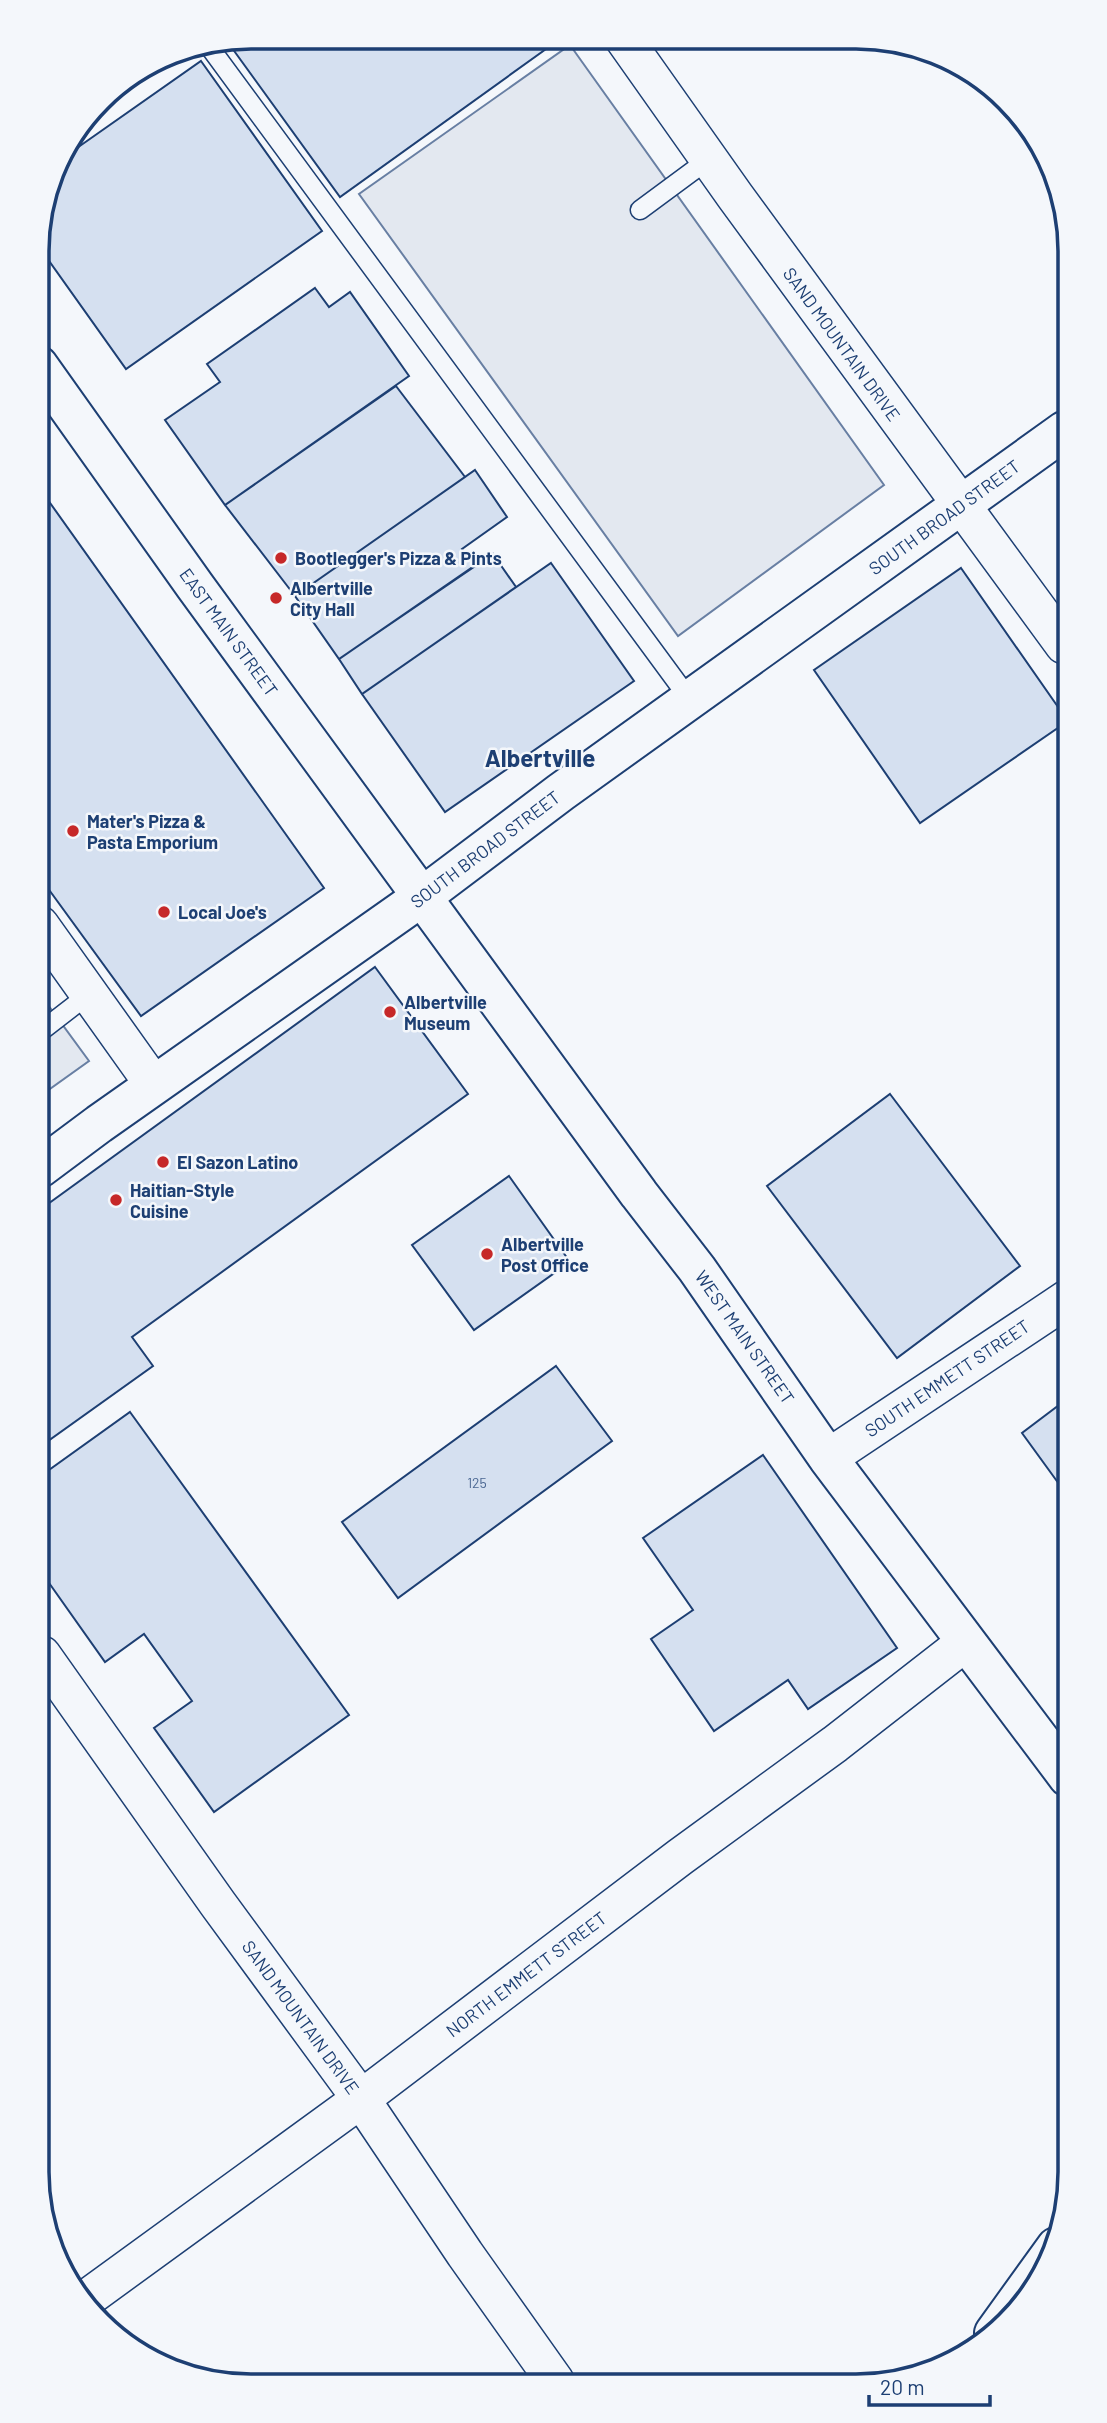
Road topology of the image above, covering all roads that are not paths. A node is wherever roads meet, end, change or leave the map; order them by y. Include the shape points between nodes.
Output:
1 (631, 49) edge
2 (214, 53) edge
3 (709, 159) junction
4 (640, 210) dead end
5 (49, 380) edge
6 (1058, 435) edge
7 (960, 506) junction
8 (1058, 637) edge
9 (690, 700) junction
10 (423, 896) junction
11 (49, 938) edge
12 (89, 994) junction
13 (49, 1025) edge
14 (154, 1085) junction
15 (49, 1161) edge
16 (1058, 1305) edge
17 (828, 1458) junction
18 (966, 1642) junction
19 (49, 1665) edge
20 (1058, 1764) edge
21 (361, 2099) junction
22 (91, 2295) edge
23 (550, 2374) edge

1 - 3 street, SAND MOUNTAIN DRIVE
2 - 9 lane
3 - 4 lane
3 - 7 street, SAND MOUNTAIN DRIVE
5 - 10 main road, EAST MAIN STREET
6 - 7 main road, SOUTH BROAD STREET
7 - 8 street, SAND MOUNTAIN DRIVE
7 - 9 main road, SOUTH BROAD STREET
9 - 10 main road, SOUTH BROAD STREET
10 - 14 main road, SOUTH BROAD STREET
10 - 17 main road, WEST MAIN STREET via 697,1269
11 - 12 street
12 - 13 lane
12 - 14 street
14 - 15 main road, SOUTH BROAD STREET
16 - 17 street, SOUTH EMMETT STREET
17 - 18 main road, WEST MAIN STREET
18 - 20 main road, WEST MAIN STREET
18 - 21 street, NORTH EMMETT STREET
19 - 21 street, SAND MOUNTAIN DRIVE
21 - 22 street, NORTH EMMETT STREET
21 - 23 street, SAND MOUNTAIN DRIVE

